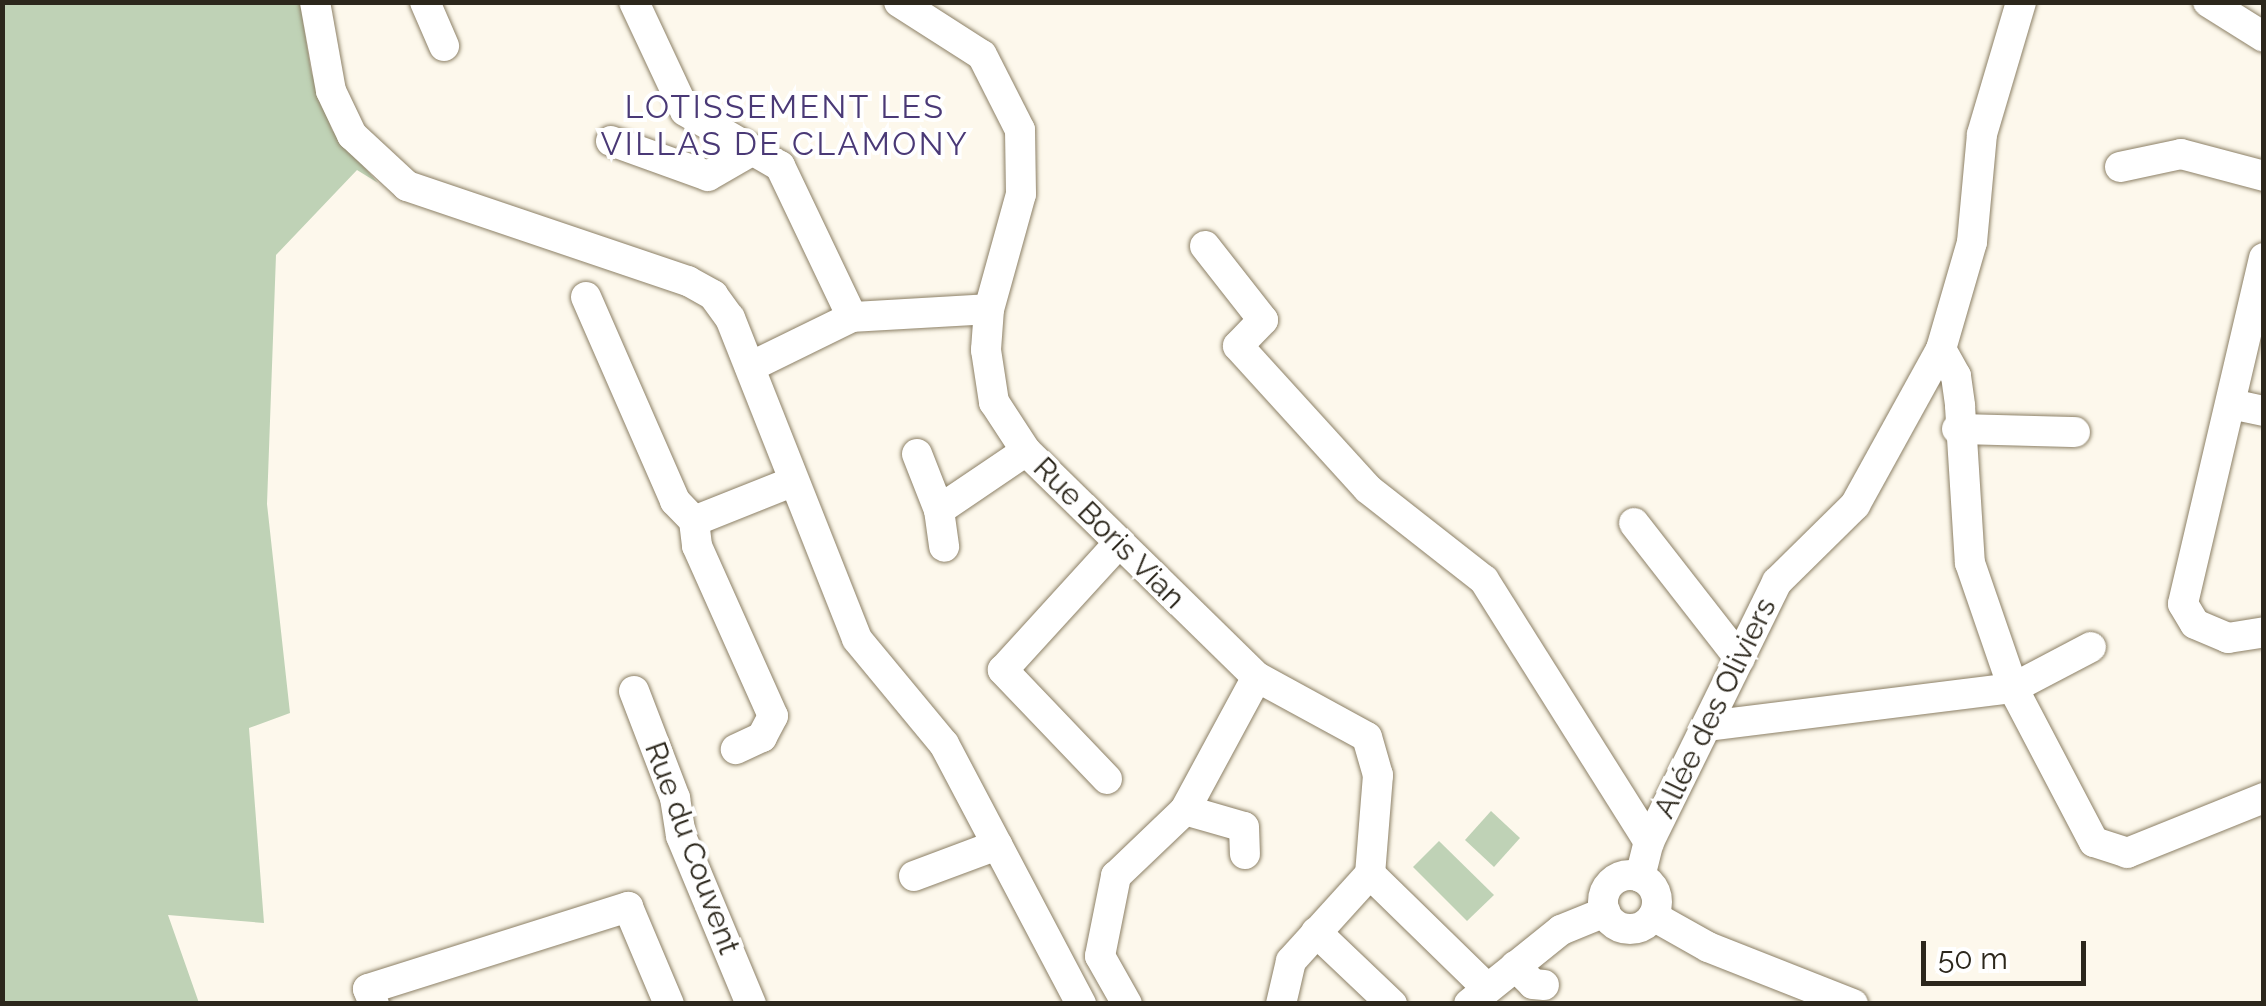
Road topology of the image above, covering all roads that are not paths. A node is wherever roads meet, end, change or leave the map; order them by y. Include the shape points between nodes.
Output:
1 (316, 2) edge
2 (425, 2) edge
3 (634, 2) edge
4 (899, 2) edge
5 (2021, 2) edge
6 (2208, 2) edge
7 (937, 10) edge
8 (2264, 37) edge
9 (444, 46) dead end
10 (610, 141) dead end
11 (753, 150) junction
12 (2120, 167) dead end
13 (2264, 176) edge
14 (1205, 246) dead end
15 (2264, 258) edge
16 (586, 297) dead end
17 (990, 308) junction
18 (852, 318) junction
19 (1941, 349) junction
20 (750, 367) junction
21 (1912, 403) junction
22 (2230, 404) junction
23 (2264, 411) edge
24 (1957, 430) junction
25 (2075, 432) dead end
26 (1026, 451) junction
27 (917, 454) dead end
28 (792, 482) junction
29 (939, 510) junction
30 (694, 521) junction
31 (1634, 522) dead end
32 (1118, 544) junction
33 (944, 546) dead end
34 (2264, 632) edge
35 (2091, 648) dead end
36 (1740, 659) junction
37 (1257, 677) junction
38 (2013, 688) junction
39 (634, 691) dead end
40 (1707, 726) junction
41 (736, 750) dead end
42 (1107, 778) dead end
43 (2264, 798) edge
44 (1185, 810) junction
45 (1649, 842) junction
46 (996, 845) junction
47 (1245, 854) dead end
48 (1370, 874) junction
49 (914, 876) dead end
50 (1640, 877) junction
51 (1605, 912) junction
52 (1653, 916) junction
53 (1316, 932) junction
54 (1529, 985) edge
55 (1477, 998) edge
56 (374, 1004) edge
57 (670, 1004) edge
58 (751, 1004) edge
59 (1081, 1004) edge
60 (1128, 1004) edge
61 (1281, 1004) edge
62 (1392, 1004) edge
63 (1853, 1004) edge

1 - 20 street via 332,91 352,135 407,186 688,281 722,306
2 - 9 street
3 - 11 street via 685,111
4 - 7 street, Rue Boris Vian
5 - 19 street, Allée des Oliviers via 1982,134 1972,242
6 - 8 street
7 - 17 street, Rue Boris Vian via 982,55 1020,130 1020,194
10 - 11 street via 708,176
11 - 18 street via 780,166
12 - 13 street via 2180,154
14 - 45 street via 1263,320 1238,346 1368,489 1484,580
15 - 22 street
16 - 30 street via 675,501
17 - 18 street
17 - 26 street, Rue Boris Vian via 986,350 994,402
18 - 20 street
19 - 21 street, Allée des Oliviers
19 - 24 street via 1956,376
20 - 28 street
21 - 24 street via 1946,416
21 - 36 street, Allée des Oliviers via 1855,505 1777,582
22 - 23 street
22 - 34 street via 2183,604 2195,624 2228,638
24 - 25 street
24 - 38 street via 1970,563
26 - 29 street
26 - 32 street, Rue Boris Vian
27 - 29 street
28 - 30 street
28 - 46 street via 857,639 944,744
29 - 33 street
30 - 41 street via 697,546 773,716 762,736
31 - 36 street
32 - 37 street, Rue Boris Vian
32 - 42 street via 1003,670
35 - 38 street
36 - 40 street, Allée des Oliviers
37 - 44 street
37 - 48 street, Rue Boris Vian via 1367,737 1378,776
38 - 40 street
38 - 43 street via 2094,842 2127,853
39 - 58 street, Rue du Couvent via 676,798 681,836
40 - 45 street, Allée des Oliviers
44 - 47 street via 1244,826
44 - 60 street via 1116,876 1100,956
45 - 50 street, Allée des Oliviers
46 - 49 street
46 - 59 street
48 - 53 street
48 - 55 street
50 - 51 street via 1622,876 1608,886
50 - 52 street via 1656,893
51 - 52 street via 1632,929
51 - 54 street via 1560,930
52 - 63 street via 1708,947
53 - 61 street via 1291,961
53 - 62 street
54 - 55 street
56 - 57 street via 368,989 628,907

